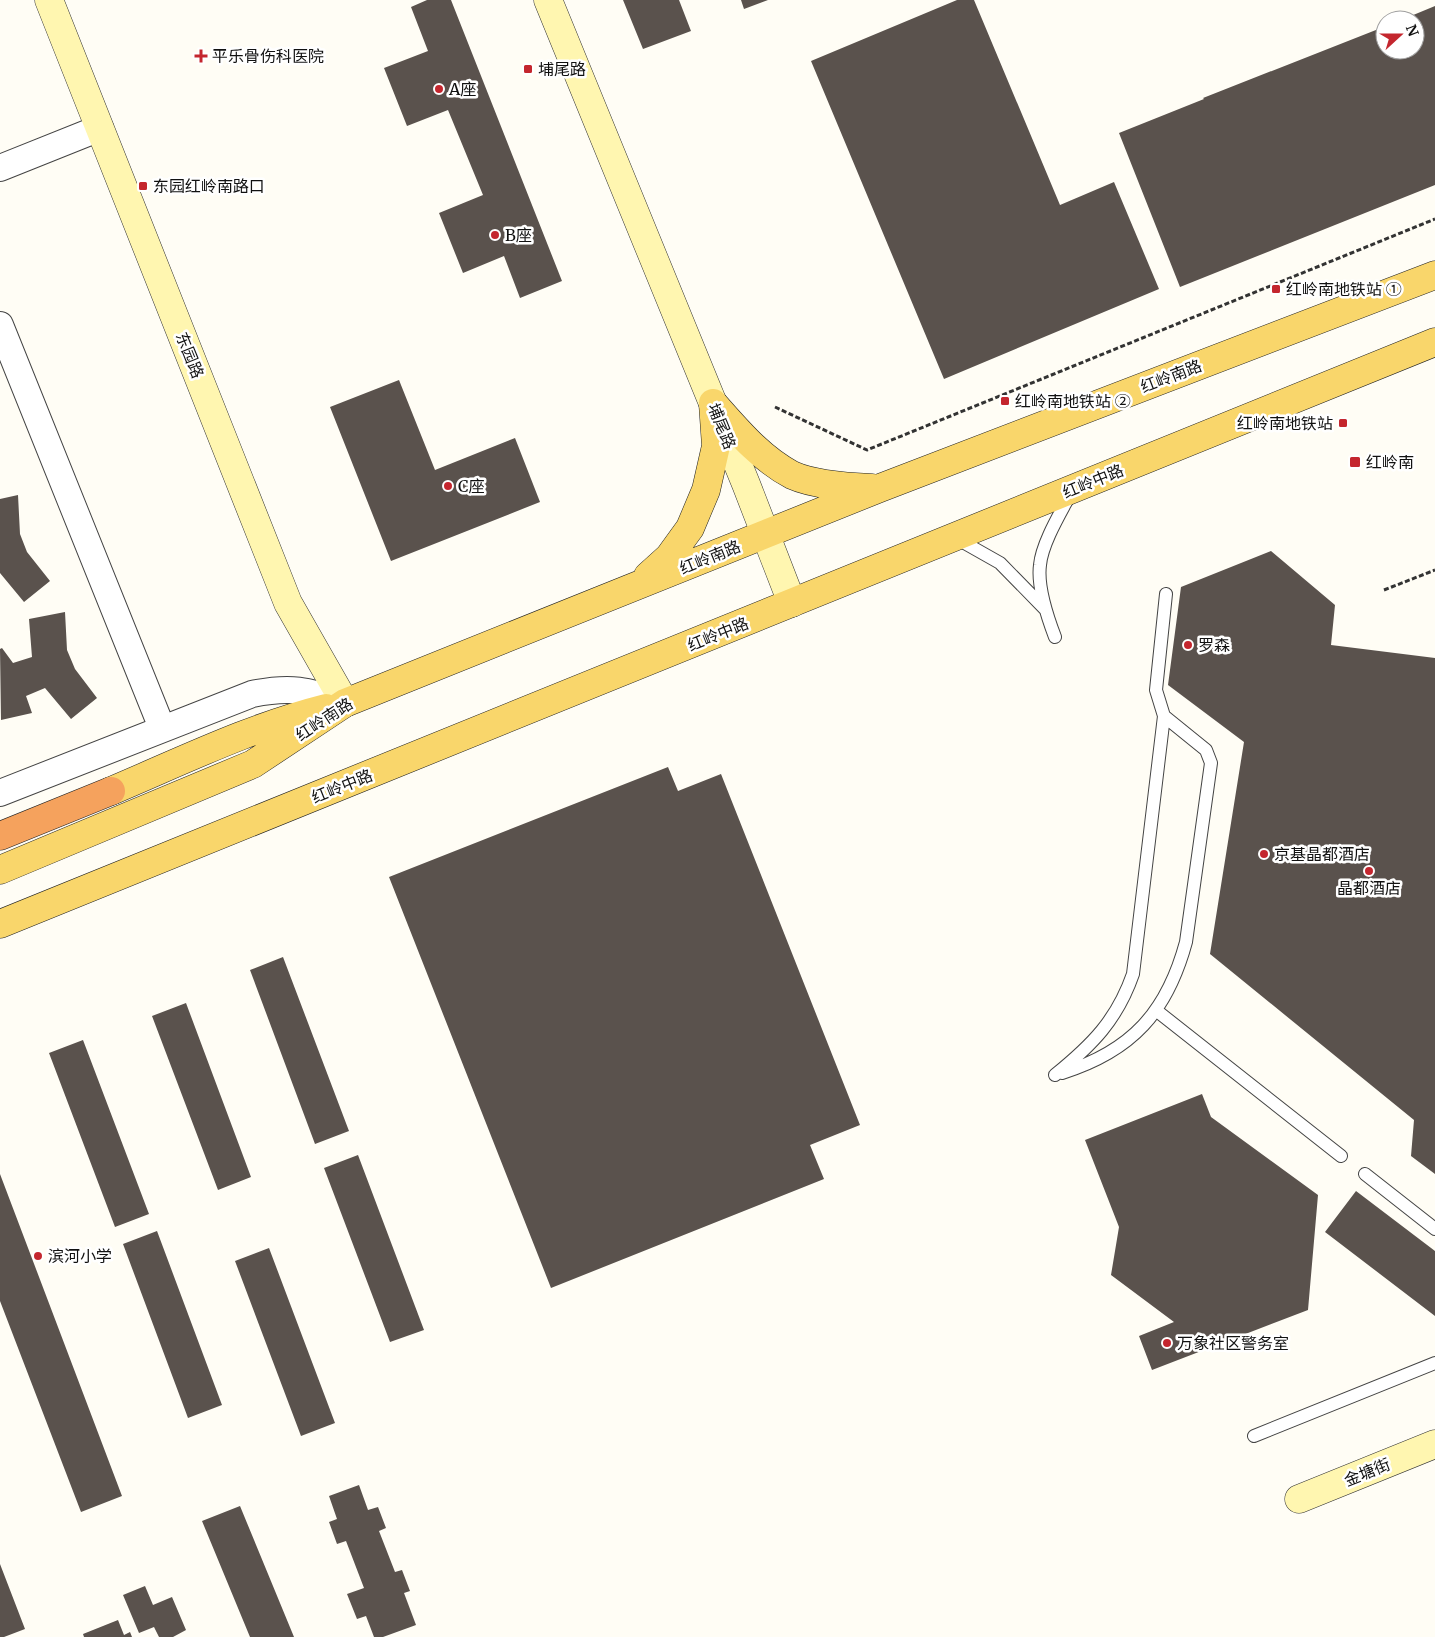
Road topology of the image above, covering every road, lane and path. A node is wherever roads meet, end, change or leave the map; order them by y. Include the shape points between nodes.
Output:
1 (49, 0) edge
2 (548, 0) edge
3 (100, 128) junction
4 (0, 168) edge
5 (1435, 219) edge
6 (1435, 275) edge
7 (0, 325) edge
8 (1435, 342) edge
9 (713, 403) junction
10 (775, 407) dead end
11 (880, 488) junction
12 (1074, 489) junction
13 (765, 534) junction
14 (954, 537) junction
15 (1435, 570) edge
16 (636, 586) junction
17 (1384, 590) dead end
18 (1166, 594) dead end
19 (792, 603) junction
20 (1045, 609) junction
21 (1055, 637) dead end
22 (345, 703) junction
23 (1164, 716) junction
24 (162, 728) junction
25 (111, 791) joint
26 (0, 793) edge
27 (0, 836) edge
28 (0, 870) edge
29 (0, 924) edge
30 (1157, 1011) junction
31 (1341, 1156) dead end
32 (1365, 1174) dead end
33 (1435, 1229) edge
34 (1435, 1363) edge
35 (1254, 1436) dead end
36 (1435, 1444) edge
37 (1299, 1499) dead end

1 - 3 street, 东园路
2 - 9 street, 埔尾路
3 - 4 street
3 - 22 street, 东园路 via 288,603
5 - 10 path via 867,450
6 - 11 main road, 红岭南路
7 - 24 street
8 - 12 main road, 红岭中路
9 - 11 main road via 751,446 793,475 840,486
9 - 13 street, 埔尾路
9 - 16 main road via 716,446 706,490 690,528 669,557
11 - 13 main road, 红岭南路
12 - 14 main road, 红岭中路
12 - 20 lane via 1053,528 1040,565
13 - 16 main road, 红岭南路
13 - 19 street, 埔尾路
14 - 19 main road, 红岭中路
14 - 20 lane via 1000,563
15 - 17 path
16 - 22 main road, 红岭南路
18 - 23 lane via 1156,690
19 - 29 main road, 红岭中路
20 - 21 lane
22 - 24 street via 291,688 270,690
22 - 25 main road via 284,718 252,730
22 - 28 main road, 红岭南路 via 252,764
23 - 30 lane via 1206,750 1211,763 1186,942 1170,989
23 - 30 lane via 1133,974 1125,998 1096,1040 1054,1076 1113,1051
24 - 26 street
25 - 27 highway
30 - 31 lane
32 - 33 lane
34 - 35 lane
36 - 37 street, 金塘街

